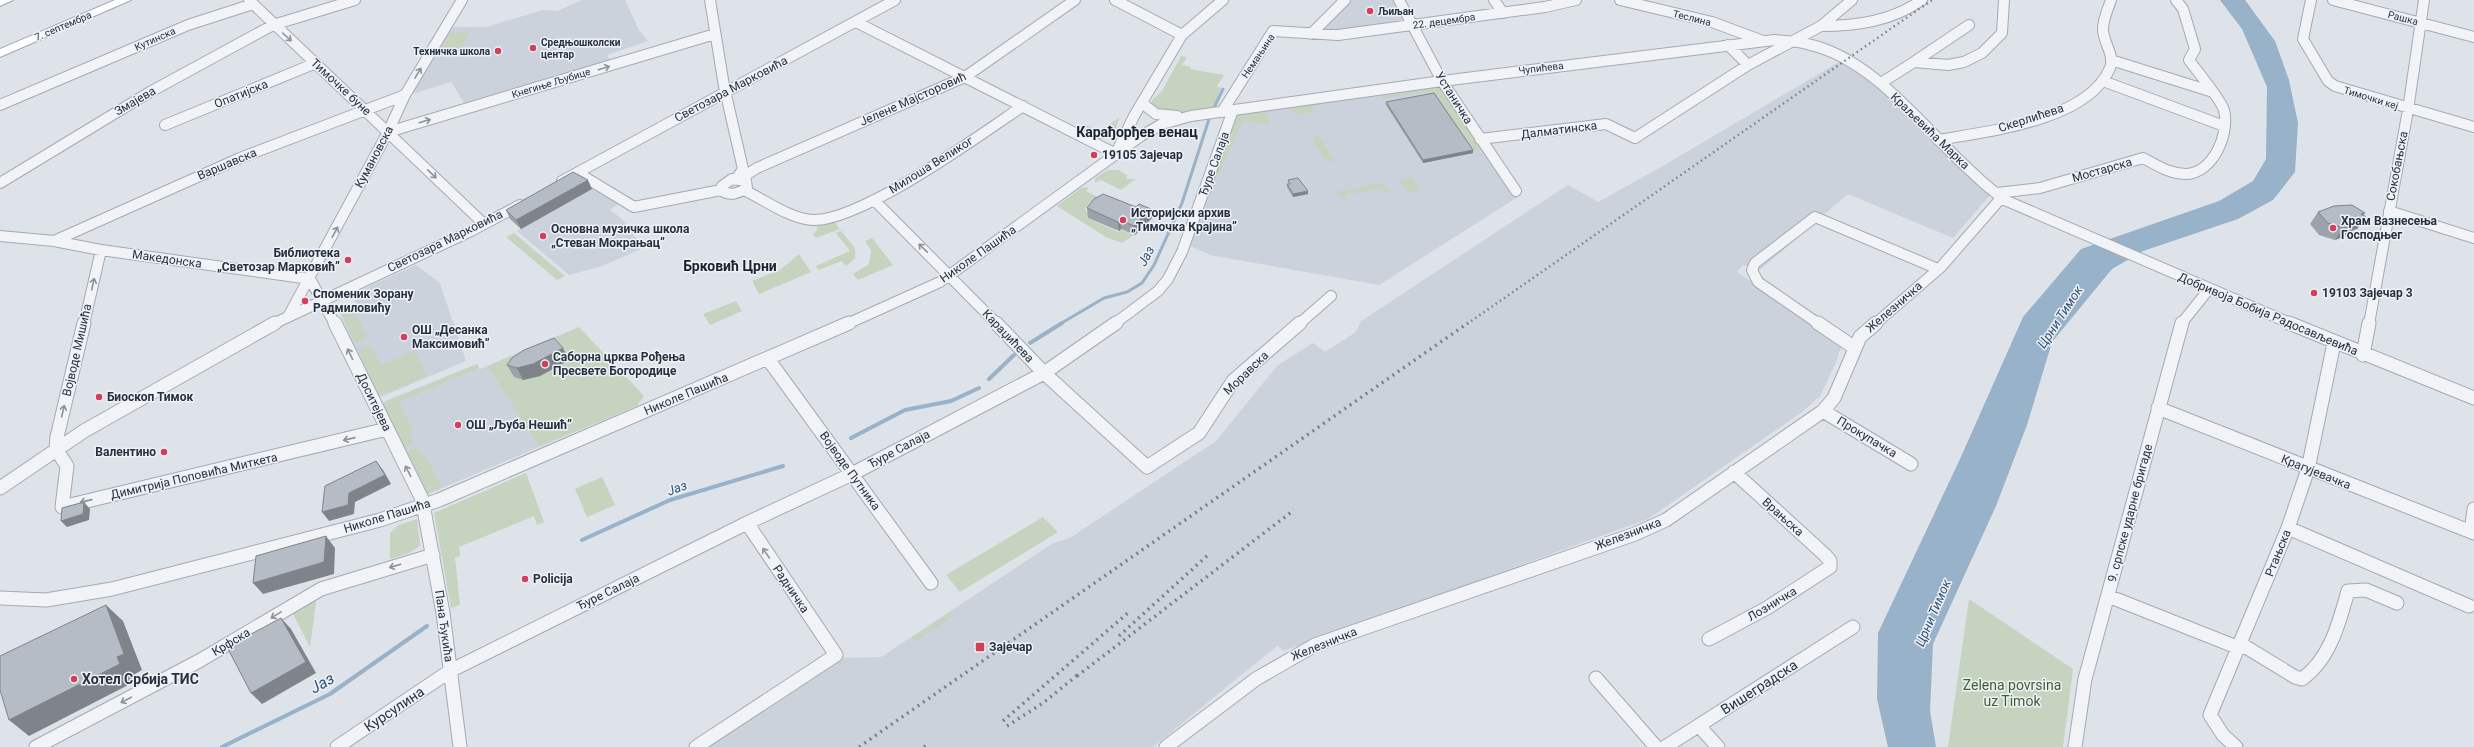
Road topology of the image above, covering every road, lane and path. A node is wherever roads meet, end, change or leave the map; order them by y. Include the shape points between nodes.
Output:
1 (7, 0) edge
2 (125, 0) edge
3 (355, 0) edge
4 (462, 0) edge
5 (710, 0) edge
6 (894, 0) edge
7 (1075, 0) edge
8 (1115, 0) edge
9 (1223, 0) edge
10 (1345, 0) edge
11 (1399, 0) edge
12 (1494, 0) edge
13 (1576, 0) edge
14 (1620, 0) edge
15 (1852, 0) edge
16 (1922, 0) edge
17 (2004, 0) edge
18 (2111, 0) edge
19 (2176, 0) edge
20 (2311, 0) edge
21 (2332, 0) edge
22 (2424, 0) edge
23 (0, 2) edge
24 (251, 2) edge
25 (1503, 13) junction
26 (856, 22) junction
27 (2420, 23) junction
28 (1969, 24) dead end
29 (273, 25) junction
30 (1414, 26) junction
31 (1821, 26) junction
32 (714, 34) junction
33 (1311, 34) junction
34 (1182, 35) junction
35 (2474, 37) edge
36 (1794, 40) junction
37 (1763, 41) junction
38 (1728, 45) junction
39 (0, 53) edge
40 (2111, 60) junction
41 (1914, 62) junction
42 (316, 64) junction
43 (1748, 65) junction
44 (965, 77) junction
45 (1442, 80) junction
46 (59, 81) junction
47 (2103, 81) junction
48 (1880, 83) junction
49 (725, 91) junction
50 (2213, 92) junction
51 (405, 95) junction
52 (1142, 103) junction
53 (0, 105) edge
54 (1023, 106) junction
55 (365, 109) junction
56 (2408, 110) junction
57 (0, 111) edge
58 (1224, 112) junction
59 (1156, 114) junction
60 (1134, 116) junction
61 (1190, 116) junction
62 (165, 125) dead end
63 (2224, 126) junction
64 (1156, 127) junction
65 (2474, 127) edge
66 (388, 132) junction
67 (1480, 139) junction
68 (1938, 140) junction
69 (1116, 154) junction
70 (578, 173) junction
71 (738, 179) junction
72 (0, 183) edge
73 (552, 187) edge
74 (722, 190) junction
75 (744, 190) junction
76 (1516, 191) dead end
77 (1999, 195) junction
78 (874, 200) junction
79 (526, 201) edge
80 (2389, 211) junction
81 (484, 224) junction
82 (2065, 226) joint
83 (0, 236) edge
84 (2474, 238) edge
85 (54, 242) junction
86 (101, 250) junction
87 (1938, 269) junction
88 (950, 276) junction
89 (310, 279) junction
90 (2209, 289) junction
91 (1331, 296) dead end
92 (323, 298) junction
93 (289, 315) junction
94 (2334, 343) junction
95 (1855, 348) junction
96 (2363, 355) junction
97 (768, 359) junction
98 (1044, 373) junction
99 (2474, 398) edge
100 (2158, 408) junction
101 (1823, 411) junction
102 (387, 429) junction
103 (56, 449) junction
104 (1911, 464) dead end
105 (1147, 467) joint
106 (2308, 469) junction
107 (1734, 472) junction
108 (852, 474) junction
109 (0, 488) edge
110 (424, 506) junction
111 (2474, 509) edge
112 (746, 523) junction
113 (2288, 528) junction
114 (2473, 533) edge
115 (433, 555) junction
116 (1830, 563) joint
117 (931, 583) dead end
118 (2108, 596) junction
119 (0, 598) edge
120 (2397, 602) dead end
121 (2469, 606) dead end
122 (1853, 627) dead end
123 (1709, 639) dead end
124 (2240, 646) junction
125 (450, 671) junction
126 (1596, 678) dead end
127 (1699, 726) junction
128 (36, 747) edge
129 (338, 747) edge
130 (460, 747) edge
131 (696, 747) edge
132 (1166, 747) edge
133 (1656, 747) edge
134 (1665, 747) edge
135 (1718, 747) edge
136 (2075, 747) edge
137 (2236, 747) edge

1 - 23 main road
2 - 39 main road, 7. септембра
3 - 29 street, Змајева
51 -> 4 street, Кумановска
5 - 32 street
6 - 26 street, Светозара Марковића
7 - 44 street, Јелене Мајсторовић
8 - 34 street
9 - 34 street, Николе Пашића
10 - 33 street
11 - 30 street, Устаничка
12 - 25 street
13 - 25 street, 22. децембра
14 - 37 street, Теслина via 1717,24
15 - 31 street, Чупићева
16 - 31 street via 1905,11 1882,20
17 - 41 street via 2002,33 1982,53 1964,62 1948,65
18 - 40 street via 2102,27 2112,55
19 - 50 street, Мостарска via 2183,9 2195,49 2189,60
20 - 56 street, Тимочки кеј via 2303,39 2328,81 2343,90
21 - 27 street, Рашка
22 - 27 street, Сокобањска
24 - 29 street, Тимочке буне
24 - 46 street, Кутинска via 188,25
25 - 30 street, 22. децембра
26 - 44 street
26 - 49 street, Светозара Марковића
27 - 35 street, Рашка
27 - 56 street, Сокобањска
28 - 41 street
29 -> 42 street, Тимочке буне
29 - 72 street, Змајева via 150,92
30 - 33 street, 22. децембра via 1338,36
30 - 45 street, Устаничка
31 - 36 street, Чупићева
32 - 49 street
66 -> 32 street, Кнегиње Љубице
33 - 58 street, Немањина via 1278,30 1271,32
34 - 52 street, Николе Пашића
36 - 37 street, Чупићева
36 - 43 street
36 - 48 street, Краљевића Марка via 1837,54 1854,63
37 - 38 street, Чупићева
38 - 43 street
38 - 45 street, Чупићева
40 - 47 street, Скерлићева
40 - 50 street
41 - 48 street
42 - 55 street, Тимочке буне
42 - 62 street, Опатијска
43 - 67 street, Далматинска via 1635,138 1606,124
44 - 54 street
44 - 71 street, Јелене Мајсторовић via 756,168
45 - 58 street, Чупићева
45 - 67 street, Устаничка
46 - 53 street, Кутинска
46 - 57 street, Кутинска via 37,95
47 - 63 street
47 - 68 street, Скерлићева via 2085,98 2044,116 2013,126
48 - 68 street, Краљевића Марка
49 - 70 street, Светозара Марковића
49 - 71 street via 743,169
50 - 63 street, Мостарска via 2224,109
51 - 55 street, Варшавска
51 - 66 street, Кумановска
52 - 59 street
52 - 60 street, Николе Пашића
54 - 69 street
54 - 78 street, Милоша Великог
55 - 66 street, Тимочке буне
55 - 85 street, Варшавска via 240,158
56 - 65 street, Тимочки кеј
56 - 80 street, Сокобањска
58 - 61 street, Чупићева
58 - 98 street, Ђуре Салаја via 1182,252 1168,279 1158,291
59 - 60 street
59 - 61 street
60 - 64 street via 1144,125
60 - 69 street, Николе Пашића
61 - 64 street
63 - 77 street, Мостарска via 2219,150 2199,171 2174,173 2143,158 2040,188
64 - 69 street
66 -> 81 street, Тимочке буне
89 -> 66 street, Кумановска
67 - 76 street, Устаничка
68 - 77 street, Краљевића Марка
69 - 88 street, Николе Пашића
70 - 73 street, Светозара Марковића
70 - 74 street via 634,208
71 - 74 street, Јелене Мајсторовић via 724,183
71 - 75 street via 748,183
74 - 75 street via 732,194
75 - 78 street, Милоша Великог via 809,220 834,216
77 - 82 street, Краљевића Марка
77 - 87 street, Железничка
88 -> 78 street, Караџићева
79 - 81 street, Светозара Марковића
80 - 84 street
80 - 96 street, Сокобањска
81 - 92 street, Светозара Марковића
82 - 90 street, Добривоја Бобија Радосављевића
83 - 85 street, Македонска
85 - 86 street, Македонска
86 - 89 street, Македонска
103 -> 86 street, Војводе Мишића
87 - 95 street, Железничка via 1860,337
87 - 95 street via 1815,217 1755,264 1753,274 1758,282
88 - 97 street, Николе Пашића
88 - 98 street, Караџићева
89 - 92 street
89 - 93 street, Кумановска
90 - 94 street, Добривоја Бобија Радосављевића
90 - 100 street, 9. српске ударне бригаде via 2181,324
91 - 105 street, Моравска via 1233,381 1199,433
92 - 93 street, Светозара Марковића
102 -> 92 street, Доситејева
93 - 103 street, Светозара Марковића
94 - 96 street, Добривоја Бобија Радосављевића
94 - 106 street, Ртањска
95 - 101 street, Железничка via 1834,398
96 - 99 street, Добривоја Бобија Радосављевића
97 - 108 street, Војводе Путника
97 - 110 street, Николе Пашића
98 - 105 street, Караџићева
98 - 108 street, Ђуре Салаја
100 - 106 street, Крагујевачка
100 - 118 street, 9. српске ударне бригаде
101 - 104 street, Прокупачка
101 - 107 street, Железничка
102 -> 103 street, Димитрија Поповића Миткета via 62,507 67,466
110 -> 102 street, Доситејева
103 - 109 street, Светозара Марковића
106 - 113 street, Ртањска
106 - 114 street, Крагујевачка
107 - 116 street, Врањска via 1825,555
107 - 132 street, Железничка via 1652,527 1295,654 1251,682
108 - 112 street, Ђуре Салаја
108 - 117 street, Војводе Путника
110 - 115 street, Пана Ђукића
110 - 119 street, Николе Пашића via 268,550 119,587 67,598 36,601
111 - 114 street
112 - 125 street, Ђуре Салаја
131 -> 112 street, Радничка via 836,655
113 - 121 street
113 - 124 street, Ртањска
115 - 125 street, Пана Ђукића
115 -> 128 street, Крфска via 320,589 206,657
116 - 123 street, Лозничка via 1827,571 1767,608
118 - 124 street
118 - 136 street, 9. српске ударне бригаде via 2085,679
120 - 124 street via 2362,589 2348,592 2339,625 2316,667 2302,679
122 - 127 street, Вишеградска
124 - 137 street, Ртањска via 2210,715 2223,735
125 - 129 street, Курсулина
125 - 130 street, Пана Ђукића
126 - 133 street
127 - 134 street, Вишеградска
127 - 135 street

